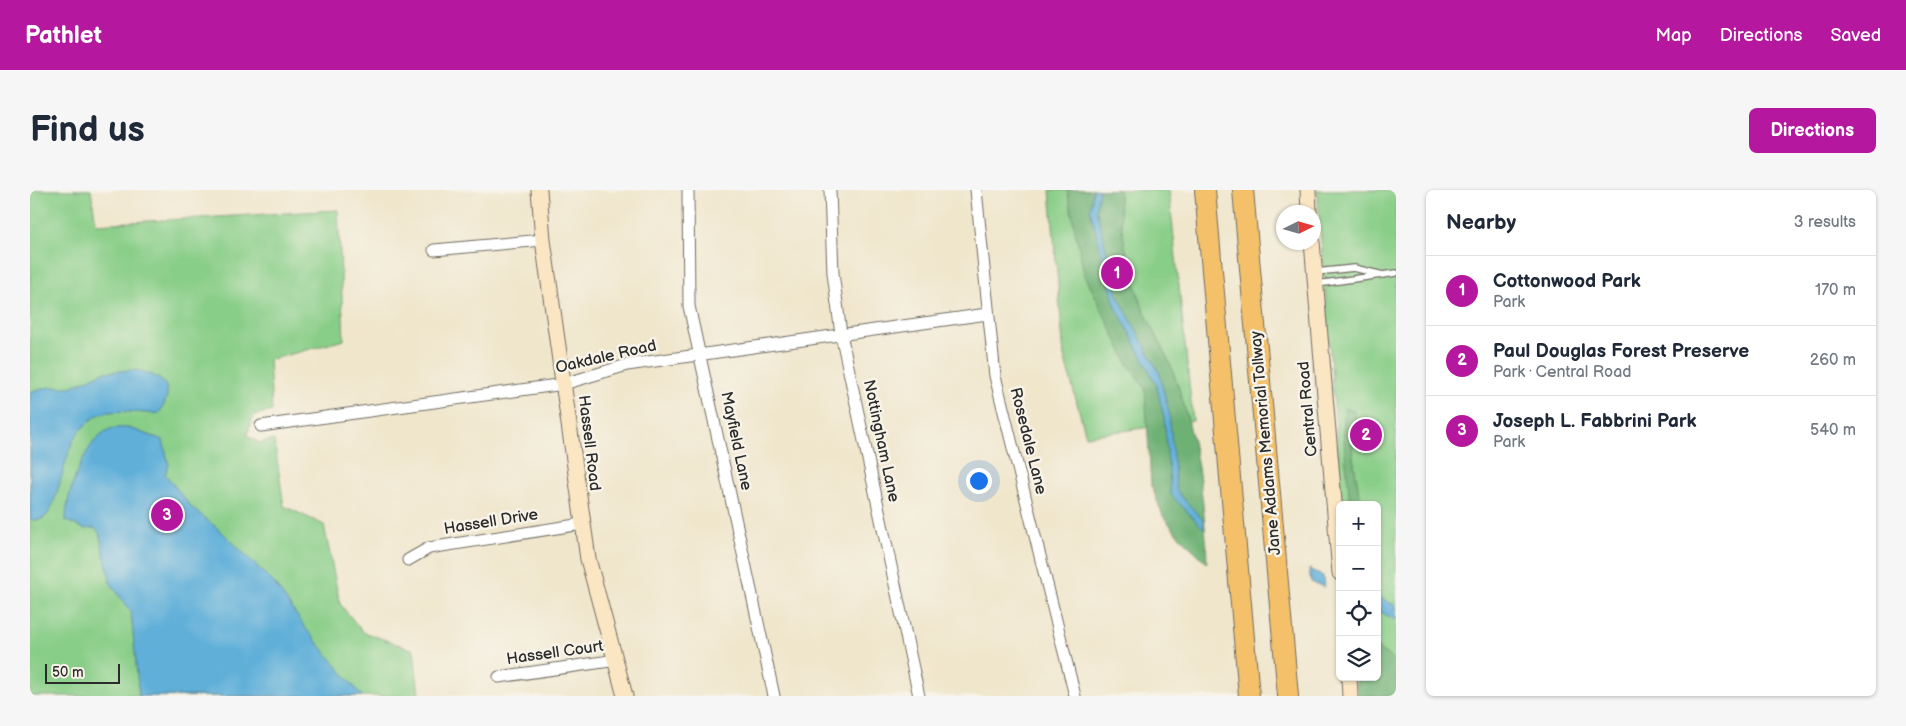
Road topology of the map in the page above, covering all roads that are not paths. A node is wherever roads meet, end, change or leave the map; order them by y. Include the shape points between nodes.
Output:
1 (539, 190) edge
2 (688, 190) edge
3 (830, 190) edge
4 (976, 190) edge
5 (1205, 190) edge
6 (1244, 190) edge
7 (1308, 190) edge
8 (1309, 205) edge
9 (543, 240) junction
10 (434, 250) dead end
11 (1313, 250) edge
12 (1396, 274) edge
13 (1383, 275) junction
14 (1315, 278) junction
15 (987, 314) junction
16 (841, 334) junction
17 (701, 355) junction
18 (564, 384) junction
19 (261, 426) dead end
20 (582, 524) junction
21 (1338, 546) edge
22 (408, 560) dead end
23 (617, 660) junction
24 (499, 678) dead end
25 (1348, 681) edge
26 (625, 696) edge
27 (774, 696) edge
28 (919, 696) edge
29 (1075, 696) edge
30 (1249, 696) edge
31 (1288, 696) edge
32 (1350, 696) edge

1 - 9 street, Hassell Road
2 - 17 street, Mayfield Lane via 689,306
3 - 16 street, Nottingham Lane via 833,273
4 - 15 street, Rosedale Lane
5 - 30 highway
6 - 31 highway, Jane Addams Memorial Tollway
7 - 8 street
9 - 10 street
9 - 18 street, Hassell Road
11 - 14 street, Central Road
12 - 13 lane
13 - 14 lane
13 - 14 lane via 1354,268
14 - 21 street, Central Road
15 - 16 street, Oakdale Road
15 - 29 street, Rosedale Lane via 995,376
16 - 17 street, Oakdale Road
16 - 28 street, Nottingham Lane
17 - 18 street, Oakdale Road via 628,365
17 - 27 street, Mayfield Lane
18 - 19 street, Oakdale Road
18 - 20 street, Hassell Road
20 - 22 street, Hassell Drive via 429,548
20 - 23 street, Hassell Road via 588,559
23 - 24 street, Hassell Court
23 - 26 street, Hassell Road
25 - 32 street

